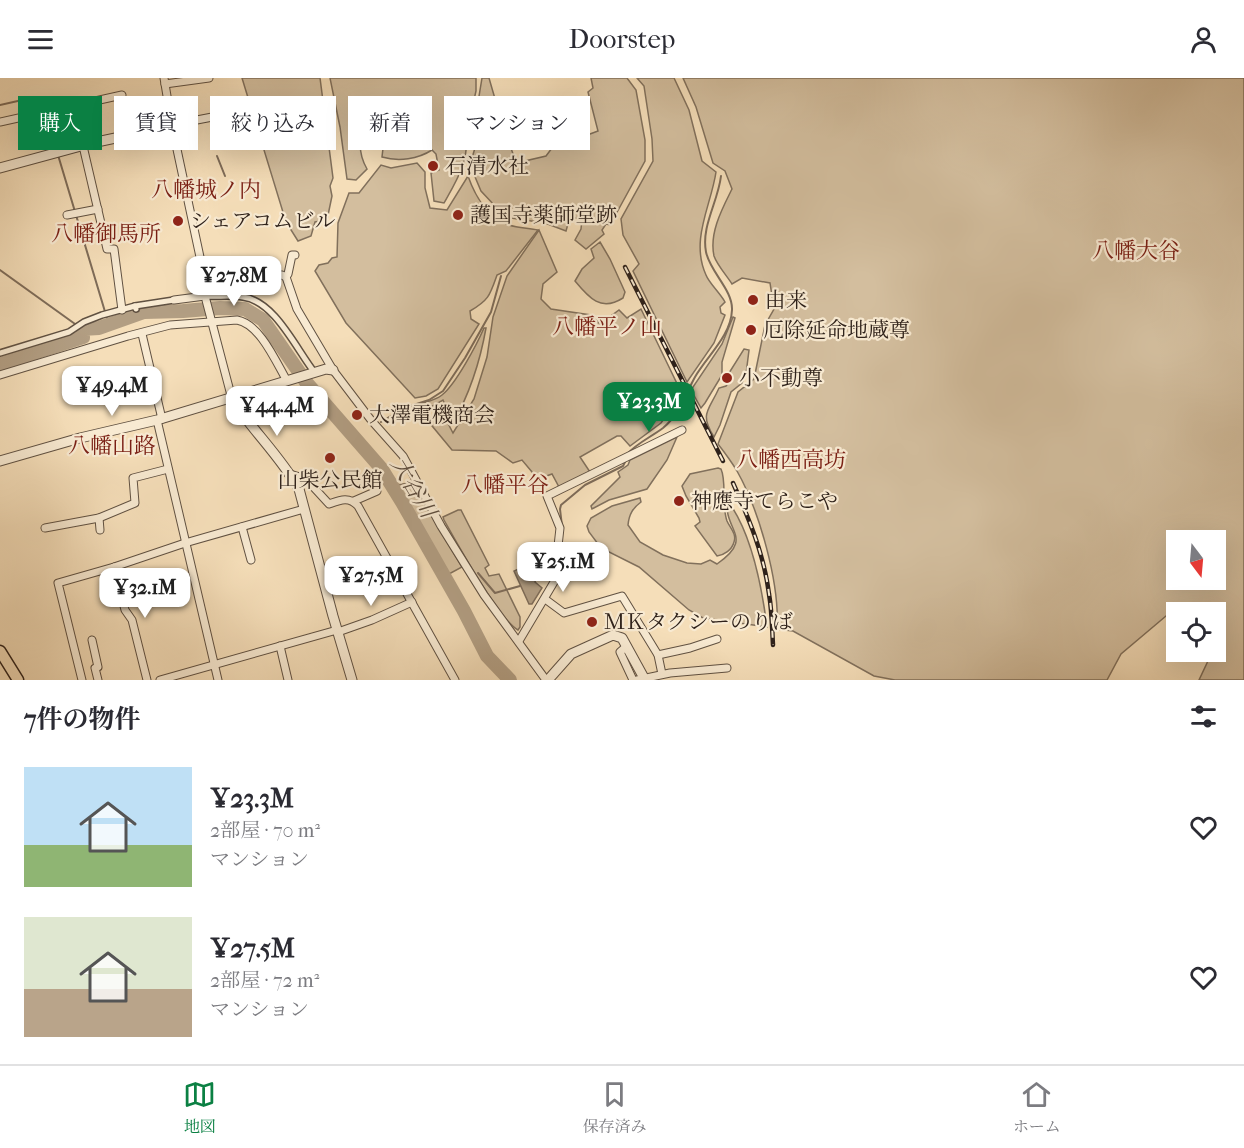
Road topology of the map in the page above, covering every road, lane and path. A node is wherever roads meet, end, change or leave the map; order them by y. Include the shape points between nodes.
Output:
1 (209, 78) edge
2 (164, 81) edge
3 (122, 95) dead end
4 (167, 96) edge
5 (0, 122) edge
6 (65, 150) edge
7 (84, 150) edge
8 (177, 150) edge
9 (0, 168) edge
10 (98, 209) junction
11 (73, 214) dead end
12 (295, 255) dead end
13 (203, 271) junction
14 (286, 278) junction
15 (206, 298) junction
16 (174, 300) joint
17 (122, 310) junction
18 (212, 321) junction
19 (142, 334) junction
20 (0, 353) edge
21 (333, 370) junction
22 (313, 373) junction
23 (0, 375) edge
24 (289, 380) junction
25 (232, 399) junction
26 (160, 420) junction
27 (682, 430) dead end
28 (0, 461) edge
29 (168, 469) junction
30 (290, 474) junction
31 (377, 491) dead end
32 (354, 501) junction
33 (304, 509) junction
34 (99, 518) junction
35 (242, 527) junction
36 (45, 528) dead end
37 (100, 530) dead end
38 (185, 543) junction
39 (251, 560) dead end
40 (114, 567) junction
41 (545, 599) junction
42 (412, 603) junction
43 (337, 631) junction
44 (717, 639) dead end
45 (92, 640) dead end
46 (519, 641) junction
47 (280, 646) junction
48 (0, 651) edge
49 (658, 655) junction
50 (215, 663) junction
51 (727, 668) dead end
52 (662, 674) junction
53 (638, 679) edge
54 (18, 680) edge
55 (82, 680) edge
56 (98, 680) edge
57 (147, 680) edge
58 (160, 680) edge
59 (218, 680) edge
60 (288, 680) edge
61 (352, 680) edge
62 (455, 680) edge
63 (547, 680) edge

1 - 2 street
2 - 4 street
3 - 5 street
6 - 9 street
7 - 10 street
8 - 13 street
10 - 11 street
10 - 17 street via 107,249 114,249
12 - 14 street
13 - 14 street
13 - 15 street
14 - 21 street via 297,309
15 - 16 street
15 - 18 street
15 - 22 street via 244,297 262,304
16 - 17 street
17 - 20 street
18 - 19 street via 170,325
18 - 24 street via 246,321
18 - 25 street
19 - 23 street
19 - 26 street
21 - 22 street
21 - 46 street via 403,456 484,595
22 - 24 street
24 - 25 street
25 - 26 street
25 - 30 street
26 - 28 street
26 - 29 street
27 - 41 street via 547,496 560,528 554,582
29 - 34 street via 133,478 135,503
29 - 38 street
30 - 32 street via 306,479 328,504 342,499
30 - 33 street
31 - 32 street
32 - 42 street
33 - 35 street
33 - 43 street
34 - 36 street
34 - 37 street
35 - 38 street
35 - 39 street
38 - 40 street
38 - 50 street
40 - 55 street via 58,583
40 - 57 street
41 - 46 street
41 - 49 street via 564,614 622,596
42 - 43 street
42 - 62 street
43 - 47 street
43 - 61 street
44 - 49 street
45 - 56 street
46 - 63 street
47 - 50 street
47 - 60 street
48 - 54 main road
49 - 52 street
50 - 58 street
50 - 59 street
51 - 52 street
52 - 53 street
53 - 63 street via 627,646 622,638 613,635 571,654

